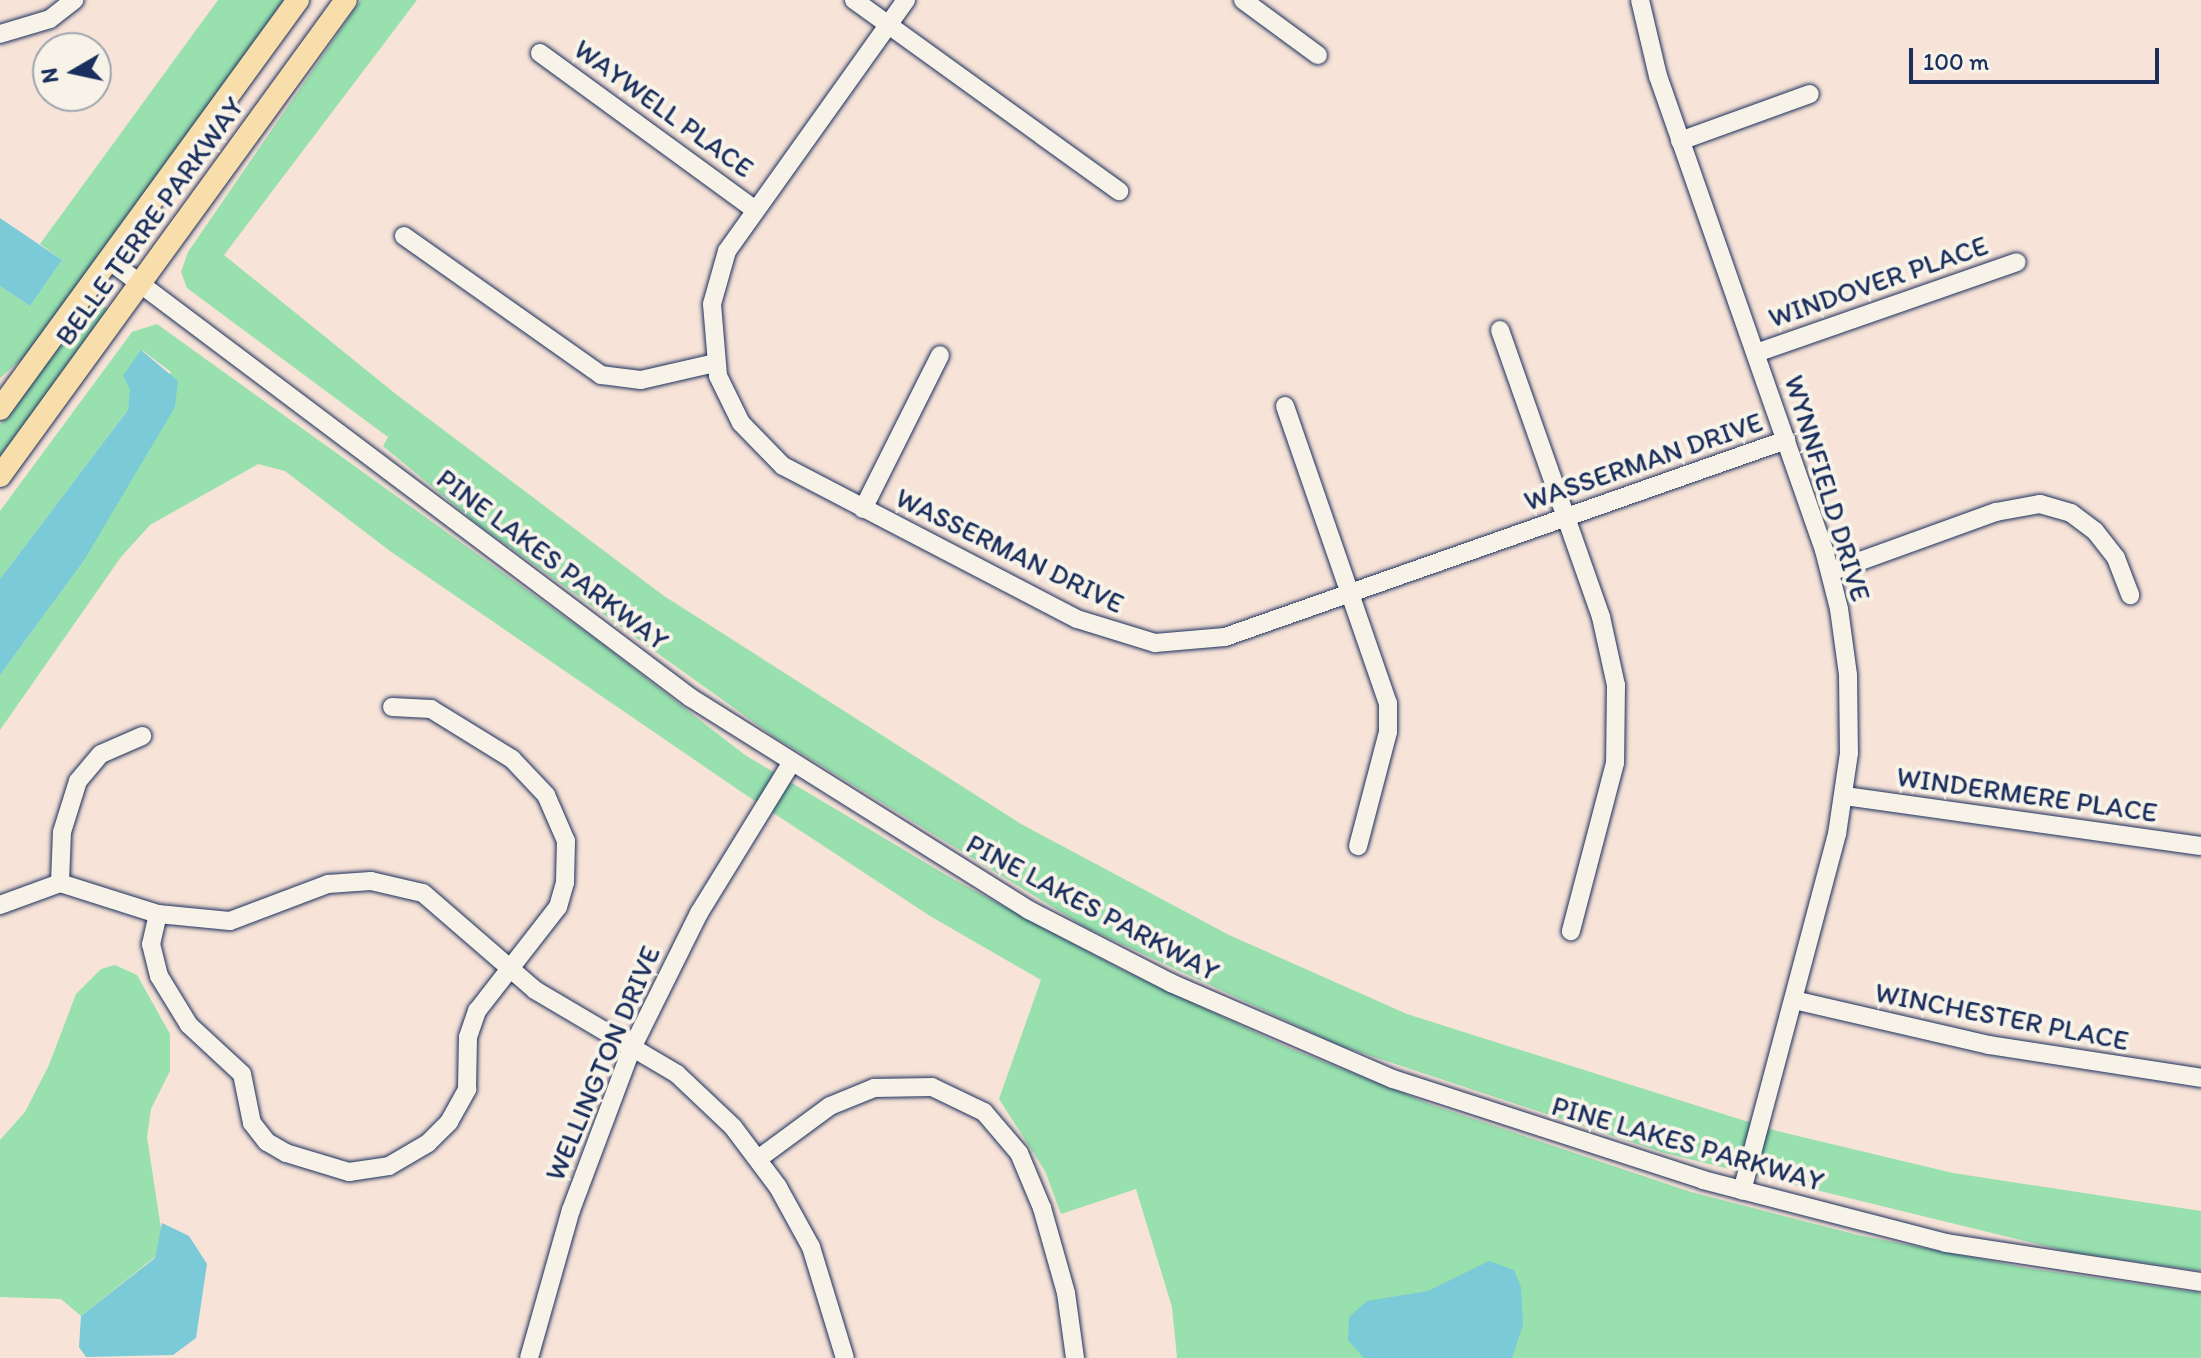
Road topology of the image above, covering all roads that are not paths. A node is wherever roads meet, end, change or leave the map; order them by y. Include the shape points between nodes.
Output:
1 (74, 0) edge
2 (298, 0) edge
3 (346, 0) edge
4 (854, 0) edge
5 (906, 0) edge
6 (1243, 0) edge
7 (1640, 0) edge
8 (888, 25) junction
9 (0, 34) edge
10 (540, 53) dead end
11 (1318, 55) dead end
12 (1810, 94) dead end
13 (1680, 141) junction
14 (1119, 191) dead end
15 (754, 209) junction
16 (404, 236) dead end
17 (110, 261) junction
18 (2017, 262) dead end
19 (142, 283) junction
20 (1500, 330) dead end
21 (1756, 353) junction
22 (940, 355) dead end
23 (715, 363) junction
24 (1285, 406) dead end
25 (0, 409) edge
26 (1786, 440) junction
27 (0, 476) edge
28 (863, 509) junction
29 (1567, 518) junction
30 (1830, 572) junction
31 (1351, 593) junction
32 (2130, 595) dead end
33 (392, 707) dead end
34 (142, 736) dead end
35 (790, 765) junction
36 (1845, 796) junction
37 (1358, 846) dead end
38 (2201, 846) edge
39 (60, 883) junction
40 (0, 905) edge
41 (158, 914) junction
42 (1571, 931) dead end
43 (509, 969) junction
44 (1794, 1000) junction
45 (632, 1048) junction
46 (2201, 1078) edge
47 (758, 1159) junction
48 (1742, 1191) junction
49 (2201, 1282) edge
50 (529, 1358) edge
51 (845, 1358) edge
52 (1075, 1358) edge

1 - 9 street via 50,19
2 - 17 main road, BELLE TERRE PARKWAY
3 - 19 main road, BELLE TERRE PARKWAY
4 - 8 street
5 - 8 street, WASSERMAN DRIVE
6 - 11 street
7 - 13 street, WYNNFIELD DRIVE
8 - 14 street
8 - 15 street, WASSERMAN DRIVE
10 - 15 street, WAYWELL PLACE
12 - 13 street
13 - 21 street, WYNNFIELD DRIVE
15 - 23 street, WASSERMAN DRIVE via 717,279 711,317
16 - 23 street via 601,375 641,380
17 - 19 street, PINE LAKES PARKWAY
17 - 25 main road, BELLE TERRE PARKWAY
18 - 21 street, WINDOVER PLACE
19 - 27 main road, BELLE TERRE PARKWAY
19 - 35 street, PINE LAKES PARKWAY via 691,698
20 - 29 street
21 - 26 street, WYNNFIELD DRIVE
22 - 28 street
23 - 28 street, WASSERMAN DRIVE via 734,414 766,452
24 - 31 street
26 - 29 street, WASSERMAN DRIVE
26 - 30 street, WYNNFIELD DRIVE
28 - 31 street, WASSERMAN DRIVE via 1077,619 1141,641 1210,641
29 - 31 street, WASSERMAN DRIVE
29 - 42 street via 1609,644 1618,718 1613,773
30 - 32 street via 1996,512 2040,504 2071,513 2095,531 2116,558
30 - 36 street, WYNNFIELD DRIVE via 1848,675
31 - 37 street via 1389,710
33 - 43 street via 431,709 512,759 541,787 558,816 566,841 561,898
34 - 39 street via 101,754 78,781 62,832
35 - 45 street, WELLINGTON DRIVE via 699,913
35 - 48 street, PINE LAKES PARKWAY via 1029,910 1223,1007 1485,1112
36 - 38 street, WINDERMERE PLACE
36 - 44 street, WYNNFIELD DRIVE
39 - 40 street
39 - 41 street
41 - 43 street via 230,921 310,888 350,881 391,882 438,902
41 - 43 street via 151,944 159,976 189,1025 242,1074 258,1132 275,1148 338,1171 375,1170 403,1160 449,1122 467,1089 472,1022
43 - 45 street via 560,1007
44 - 46 street, WINCHESTER PLACE via 1989,1045
44 - 48 street, WYNNFIELD DRIVE
45 - 47 street via 687,1082
45 - 50 street, WELLINGTON DRIVE via 571,1210
47 - 51 street via 818,1263
47 - 52 street via 830,1106 874,1088 932,1087 984,1112 1019,1153 1042,1208 1066,1293
48 - 49 street, PINE LAKES PARKWAY via 1946,1243

